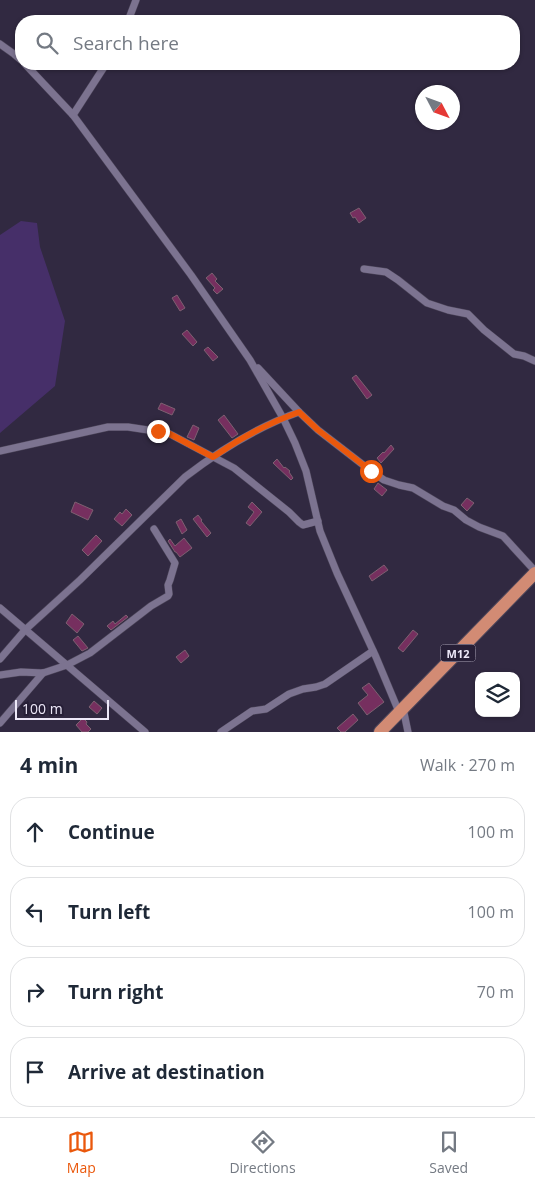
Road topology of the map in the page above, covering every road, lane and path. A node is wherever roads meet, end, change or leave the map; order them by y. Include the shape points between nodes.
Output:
1 (136, 0) edge
2 (130, 15) edge
3 (0, 44) edge
4 (15, 55) edge
5 (31, 70) edge
6 (102, 70) edge
7 (73, 115) junction
8 (364, 269) dead end
9 (250, 360) junction
10 (535, 361) edge
11 (299, 412) junction
12 (283, 418) junction
13 (0, 451) edge
14 (213, 457) junction
15 (318, 521) junction
16 (154, 529) dead end
17 (535, 572) edge
18 (0, 608) edge
19 (25, 630) junction
20 (373, 651) junction
21 (0, 659) edge
22 (67, 665) junction
23 (43, 673) junction
24 (0, 675) edge
25 (401, 710) junction
26 (0, 723) edge
27 (145, 732) edge
28 (221, 732) edge
29 (380, 732) edge
30 (408, 732) edge

1 - 2 street
3 - 4 street
5 - 7 street
6 - 7 street
7 - 9 street via 191,274
8 - 10 street via 386,272 427,303 468,314 514,354
9 - 11 street
9 - 12 street
11 - 12 street
11 - 17 street via 337,446 384,480 413,488 479,527 503,536
12 - 14 street
12 - 15 street via 306,471
13 - 14 street via 108,428 128,427 168,433
14 - 15 street via 248,478 303,525
14 - 19 street via 184,477
15 - 20 street via 337,573
16 - 22 street via 175,563 168,596 90,653
17 - 25 highway, M12
18 - 19 street
19 - 21 street
19 - 22 street
20 - 25 street
20 - 28 street via 325,684 289,694 266,709 252,711
22 - 23 street
22 - 27 street
23 - 24 street
23 - 26 street
25 - 29 highway, M12
25 - 30 street

